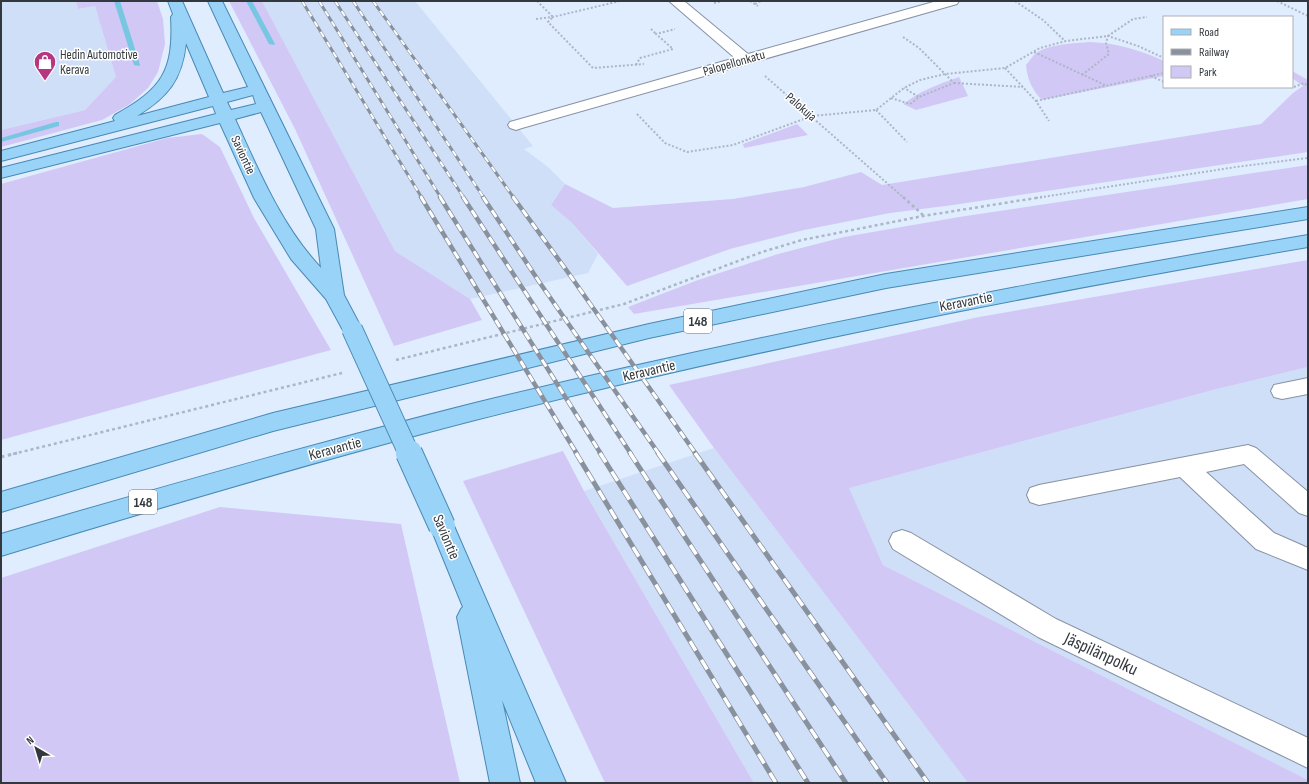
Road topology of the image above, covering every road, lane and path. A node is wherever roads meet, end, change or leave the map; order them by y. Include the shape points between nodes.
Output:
1 (215, 1) edge
2 (537, 1) edge
3 (620, 1) edge
4 (676, 1) edge
5 (750, 1) edge
6 (762, 1) edge
7 (952, 1) edge
8 (1015, 1) edge
9 (1277, 1) edge
10 (177, 4) edge
11 (755, 4) junction
12 (758, 6) dead end
13 (1308, 16) edge
14 (552, 17) junction
15 (1147, 17) dead end
16 (536, 19) dead end
17 (701, 22) junction
18 (651, 29) dead end
19 (656, 34) junction
20 (901, 36) dead end
21 (1108, 36) junction
22 (1066, 42) junction
23 (1034, 52) junction
24 (1163, 58) edge
25 (746, 60) junction
26 (650, 64) dead end
27 (636, 65) junction
28 (1006, 68) junction
29 (1163, 73) edge
30 (945, 74) junction
31 (1082, 75) junction
32 (1151, 76) junction
33 (1163, 82) edge
34 (954, 83) junction
35 (1105, 86) junction
36 (1294, 86) dead end
37 (1308, 86) edge
38 (1023, 87) junction
39 (904, 88) junction
40 (919, 97) junction
41 (262, 98) junction
42 (891, 98) junction
43 (1036, 101) junction
44 (221, 108) junction
45 (632, 109) dead end
46 (876, 110) junction
47 (812, 116) junction
48 (1049, 121) dead end
49 (516, 125) dead end
50 (96, 132) junction
51 (907, 142) dead end
52 (1, 156) edge
53 (1308, 158) edge
54 (1, 173) edge
55 (1308, 213) edge
56 (923, 216) junction
57 (1308, 241) edge
58 (334, 295) junction
59 (393, 360) dead end
60 (346, 372) dead end
61 (1308, 386) edge
62 (1282, 391) dead end
63 (1, 457) edge
64 (1184, 466) junction
65 (1039, 495) dead end
66 (1, 502) edge
67 (1308, 506) edge
68 (902, 541) dead end
69 (1, 545) edge
70 (1308, 558) edge
71 (459, 569) junction
72 (1308, 753) edge
73 (505, 783) edge
74 (551, 783) edge

1 - 41 main road, Saviontie
2 - 14 path
3 - 14 path
4 - 17 street
5 - 11 path
6 - 11 path
7 - 25 street, Palopellonkatu
8 - 22 path via 1043,20
9 - 13 path
10 - 44 main road, Saviontie
10 - 50 main road via 180,39 165,85 148,102
11 - 12 path
14 - 16 path
14 - 27 path via 548,22 593,68
15 - 21 path via 1133,19
17 - 19 path
17 - 25 street
18 - 19 path
19 - 27 path via 673,49 640,58
20 - 30 path via 919,48
21 - 22 path
21 - 24 path
21 - 31 path via 1106,43 1109,54
22 - 23 path via 1040,48
23 - 28 path
23 - 31 path
25 - 47 path, Palokuja
25 - 49 street, Palopellonkatu
26 - 27 path
28 - 30 path
28 - 38 path
29 - 32 path
30 - 34 path
30 - 39 path via 920,80
31 - 35 path
32 - 33 path
32 - 35 path
34 - 38 path
34 - 40 path
35 - 43 path
36 - 37 path via 1304,83
38 - 43 path
39 - 40 path
39 - 42 path
40 - 42 path via 910,104
41 - 44 main road
41 - 58 main road, Saviontie via 325,229
42 - 46 path
43 - 48 path
44 - 50 main road
44 - 54 main road
44 - 58 main road, Saviontie via 263,198 298,255
45 - 47 path via 665,143 687,152 733,145
46 - 47 path
46 - 51 path
47 - 56 path, Palokuja
50 - 52 main road
53 - 56 path
55 - 66 main road, 148 via 886,281 649,331 273,422
56 - 59 path via 802,240 762,252 624,304
57 - 69 main road, Keravantie / 148 via 917,311 697,360 476,412 286,461
58 - 71 main road, Saviontie, bridge via 442,526
60 - 63 path
61 - 62 street
64 - 65 street
64 - 67 street via 1248,454
64 - 70 street via 1265,541
68 - 72 street, Jäspilänpolku via 1047,628
71 - 73 main road
71 - 74 main road, Saviontie

